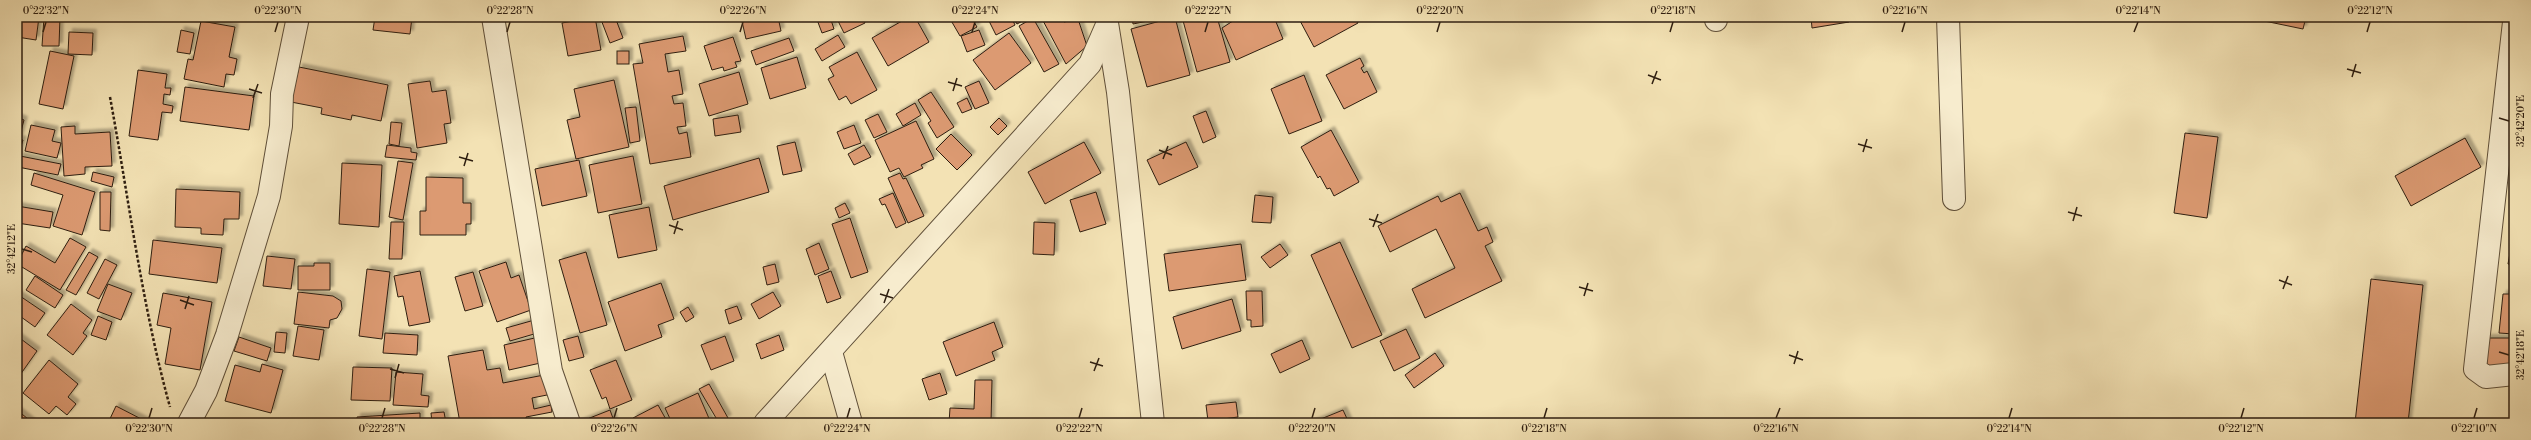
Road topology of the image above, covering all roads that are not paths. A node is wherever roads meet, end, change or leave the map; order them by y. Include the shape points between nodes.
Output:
1 (298, 17) edge
2 (493, 17) edge
3 (1948, 17) edge
4 (1107, 21) edge
5 (2514, 22) edge
6 (1954, 199) dead end
7 (831, 352) junction
8 (2514, 374) edge
9 (189, 423) edge
10 (569, 423) edge
11 (765, 423) edge
12 (851, 423) edge
13 (1153, 423) edge

1 - 9 street via 282,94 281,126 269,196 227,335 206,391
2 - 10 street via 551,371
3 - 6 street
4 - 7 street via 1090,64
4 - 13 street via 1118,92
5 - 8 street via 2475,369 2486,377
7 - 11 street
7 - 12 street

